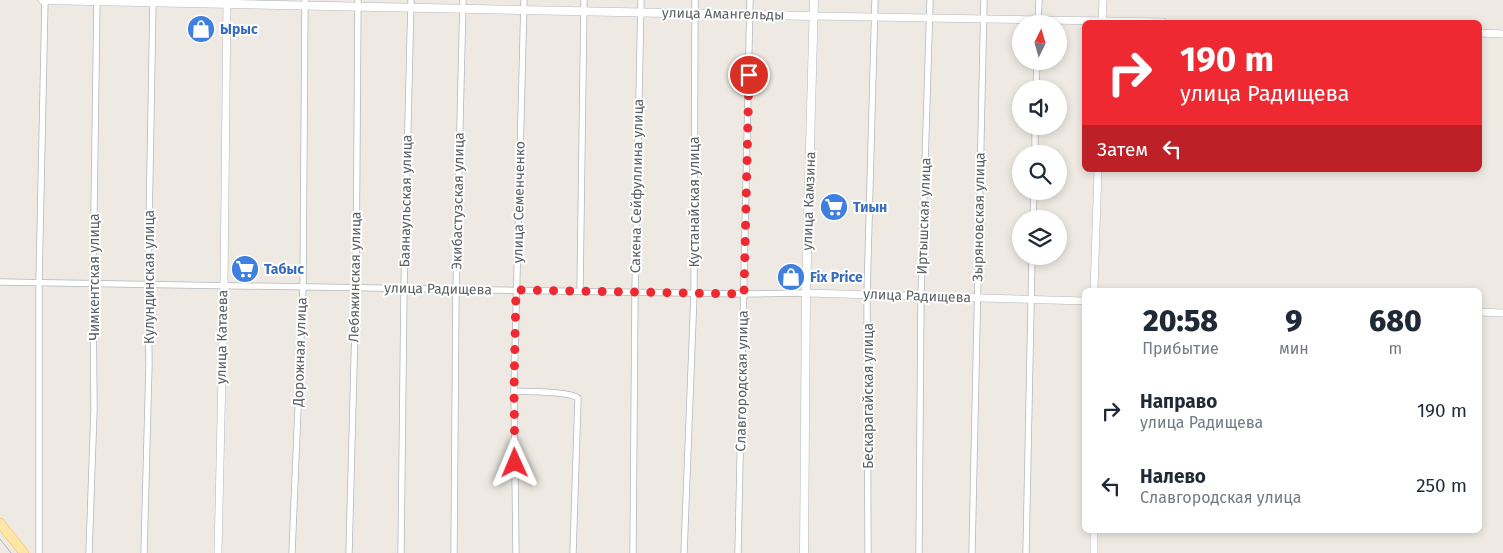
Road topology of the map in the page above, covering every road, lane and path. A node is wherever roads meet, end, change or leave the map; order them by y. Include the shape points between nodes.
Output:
1 (44, 0) edge
2 (463, 0) edge
3 (524, 0) edge
4 (584, 0) edge
5 (641, 0) edge
6 (695, 0) edge
7 (750, 0) edge
8 (814, 0) edge
9 (875, 0) edge
10 (930, 0) edge
11 (984, 0) edge
12 (1038, 0) edge
13 (1103, 0) edge
14 (96, 1) edge
15 (152, 1) edge
16 (227, 2) edge
17 (305, 3) edge
18 (358, 3) edge
19 (411, 4) edge
20 (463, 9) junction
21 (524, 10) junction
22 (584, 11) junction
23 (641, 12) junction
24 (695, 13) junction
25 (750, 15) junction
26 (1038, 15) edge
27 (814, 16) junction
28 (874, 18) junction
29 (930, 18) junction
30 (984, 18) junction
31 (1012, 20) edge
32 (1102, 20) edge
33 (1082, 21) edge
34 (1068, 22) edge
35 (1482, 33) edge
36 (1503, 34) edge
37 (1098, 172) edge
38 (1032, 265) edge
39 (0, 282) edge
40 (39, 282) junction
41 (94, 283) junction
42 (148, 284) junction
43 (224, 285) junction
44 (303, 287) junction
45 (356, 288) junction
46 (404, 288) junction
47 (1094, 288) edge
48 (456, 289) junction
49 (516, 290) junction
50 (580, 291) junction
51 (635, 292) junction
52 (694, 293) junction
53 (806, 293) junction
54 (744, 294) junction
55 (867, 295) junction
56 (921, 296) junction
57 (977, 298) junction
58 (1032, 299) junction
59 (1082, 301) edge
60 (1482, 312) edge
61 (1503, 313) edge
62 (514, 391) junction
63 (0, 523) edge
64 (1094, 533) edge
65 (24, 553) edge
66 (39, 553) edge
67 (89, 553) edge
68 (144, 553) edge
69 (218, 553) edge
70 (292, 553) edge
71 (349, 553) edge
72 (401, 553) edge
73 (454, 553) edge
74 (516, 553) edge
75 (573, 553) edge
76 (633, 553) edge
77 (684, 553) edge
78 (738, 553) edge
79 (804, 553) edge
80 (868, 553) edge
81 (918, 553) edge
82 (972, 553) edge
83 (1026, 553) edge
84 (1094, 553) edge

1 - 14 main road, улица Амангельды
1 - 40 street
2 - 20 street, Экибастузская улица
3 - 21 street, улица Семенченко
4 - 22 street
5 - 23 street, Сакена Сейфуллина улица
6 - 24 street, Кустанайская улица
7 - 25 street, Славгородская улица
8 - 27 main road, улица Камзина
9 - 28 street, Бескарагайская улица
10 - 29 street, Иртышская улица
11 - 30 street, Зыряновская улица
12 - 26 street
13 - 32 street
14 - 15 main road, улица Амангельды
14 - 41 street, Чимкентская улица
15 - 16 main road, улица Амангельды
15 - 42 street, Кулундинская улица
16 - 17 main road, улица Амангельды
16 - 43 street, улица Катаева
17 - 18 main road, улица Амангельды
17 - 44 street, Дорожная улица
18 - 19 main road, улица Амангельды
18 - 45 street, Лебяжинская улица
19 - 20 main road, улица Амангельды
19 - 46 street, Баянаульская улица
20 - 21 main road, улица Амангельды
20 - 48 street, Экибастузская улица
21 - 22 main road, улица Амангельды
21 - 49 street, улица Семенченко
22 - 23 main road, улица Амангельды
22 - 50 street
23 - 24 main road, улица Амангельды
23 - 51 street, Сакена Сейфуллина улица
24 - 25 main road, улица Амангельды
24 - 52 street, Кустанайская улица
25 - 27 main road, улица Амангельды
25 - 54 street, Славгородская улица
27 - 28 street, улица Амангельды
27 - 53 main road, улица Камзина
28 - 29 street, улица Амангельды
28 - 55 street, Бескарагайская улица
29 - 30 street, улица Амангельды
29 - 56 street, Иртышская улица
30 - 31 street, улица Амангельды
30 - 57 street, Зыряновская улица
33 - 34 street, улица Амангельды
35 - 36 street
37 - 47 street
38 - 58 street
39 - 40 street, улица Радищева
40 - 41 street, улица Радищева
40 - 66 street
41 - 42 street, улица Радищева
41 - 67 street, Чимкентская улица
42 - 43 street, улица Радищева
42 - 68 street, Кулундинская улица
43 - 44 street, улица Радищева
43 - 69 street, улица Катаева
44 - 45 street, улица Радищева
44 - 70 street, Дорожная улица
45 - 46 street, улица Радищева
45 - 71 street, Лебяжинская улица
46 - 48 street, улица Радищева
46 - 72 street, Баянаульская улица
48 - 49 street, улица Радищева
48 - 73 street, Экибастузская улица
49 - 50 street, улица Радищева
49 - 62 street, улица Семенченко
50 - 51 street, улица Радищева
51 - 52 street, улица Радищева
51 - 76 street, Сакена Сейфуллина улица
52 - 54 street, улица Радищева
52 - 77 street, Кустанайская улица
53 - 54 street, улица Радищева
53 - 55 street, улица Радищева
53 - 79 main road, улица Камзина
54 - 78 street, Славгородская улица
55 - 56 street, улица Радищева
55 - 80 street, Бескарагайская улица
56 - 57 street, улица Радищева
56 - 81 street, Иртышская улица
57 - 58 street, улица Радищева
57 - 82 street, Зыряновская улица
58 - 59 street, улица Радищева
58 - 83 street
60 - 61 street
62 - 74 street, улица Семенченко
62 - 75 street via 576,395 578,398
63 - 65 main road
64 - 84 street

